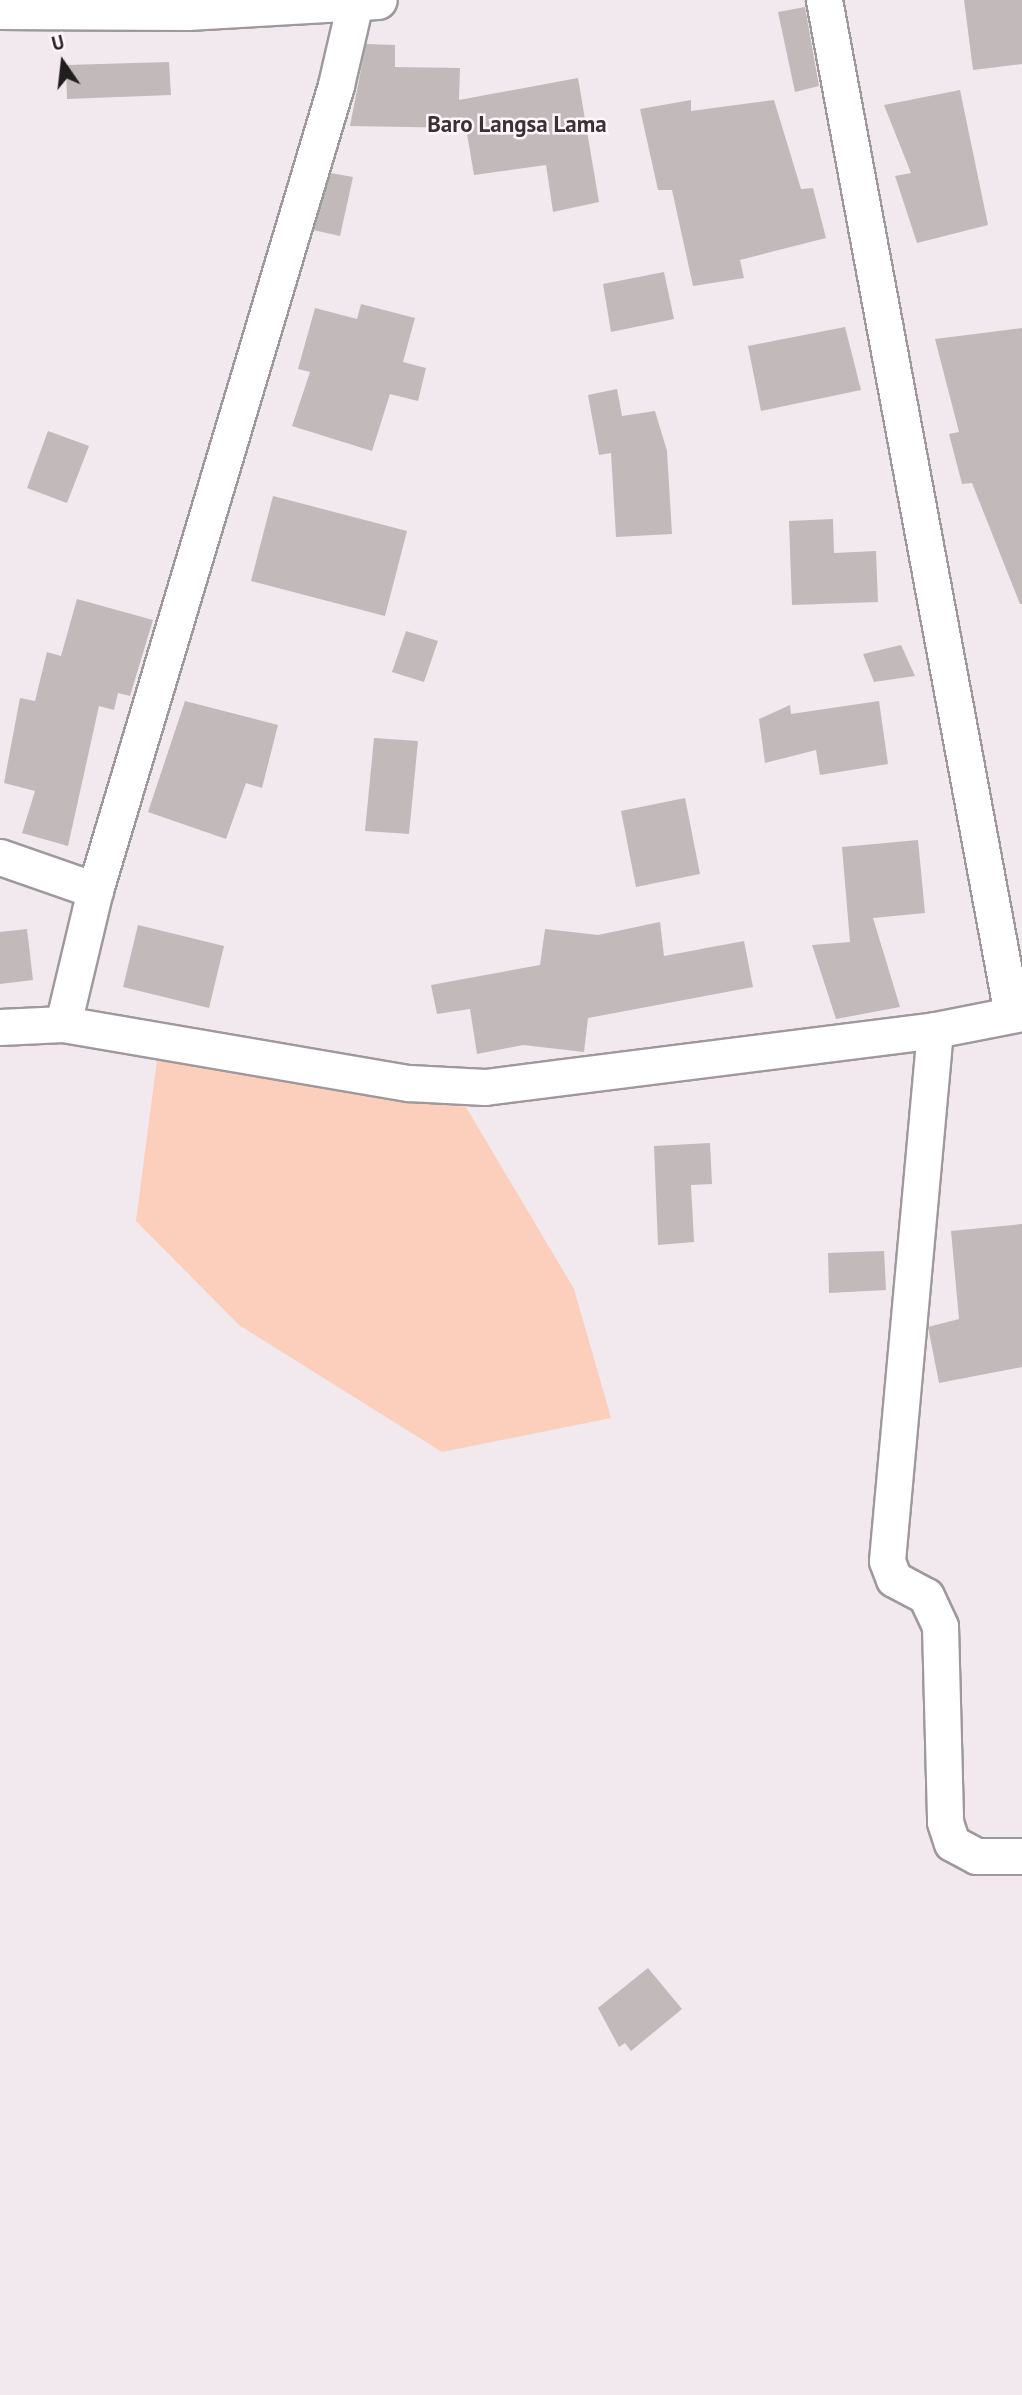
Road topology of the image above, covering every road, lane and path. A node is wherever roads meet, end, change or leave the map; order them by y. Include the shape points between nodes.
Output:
1 (824, 0) edge
2 (366, 2) edge
3 (0, 10) edge
4 (0, 857) edge
5 (95, 890) junction
6 (1017, 1014) edge
7 (63, 1024) junction
8 (0, 1027) edge
9 (934, 1030) junction
10 (1022, 1856) edge

1 - 6 street
2 - 3 highway via 188,11
2 - 5 street via 332,98
4 - 5 street
5 - 7 street
6 - 9 street
7 - 8 street
7 - 9 street via 409,1083 485,1087
9 - 10 street via 887,1561 894,1579 926,1597 940,1626 946,1822 953,1843 976,1856

